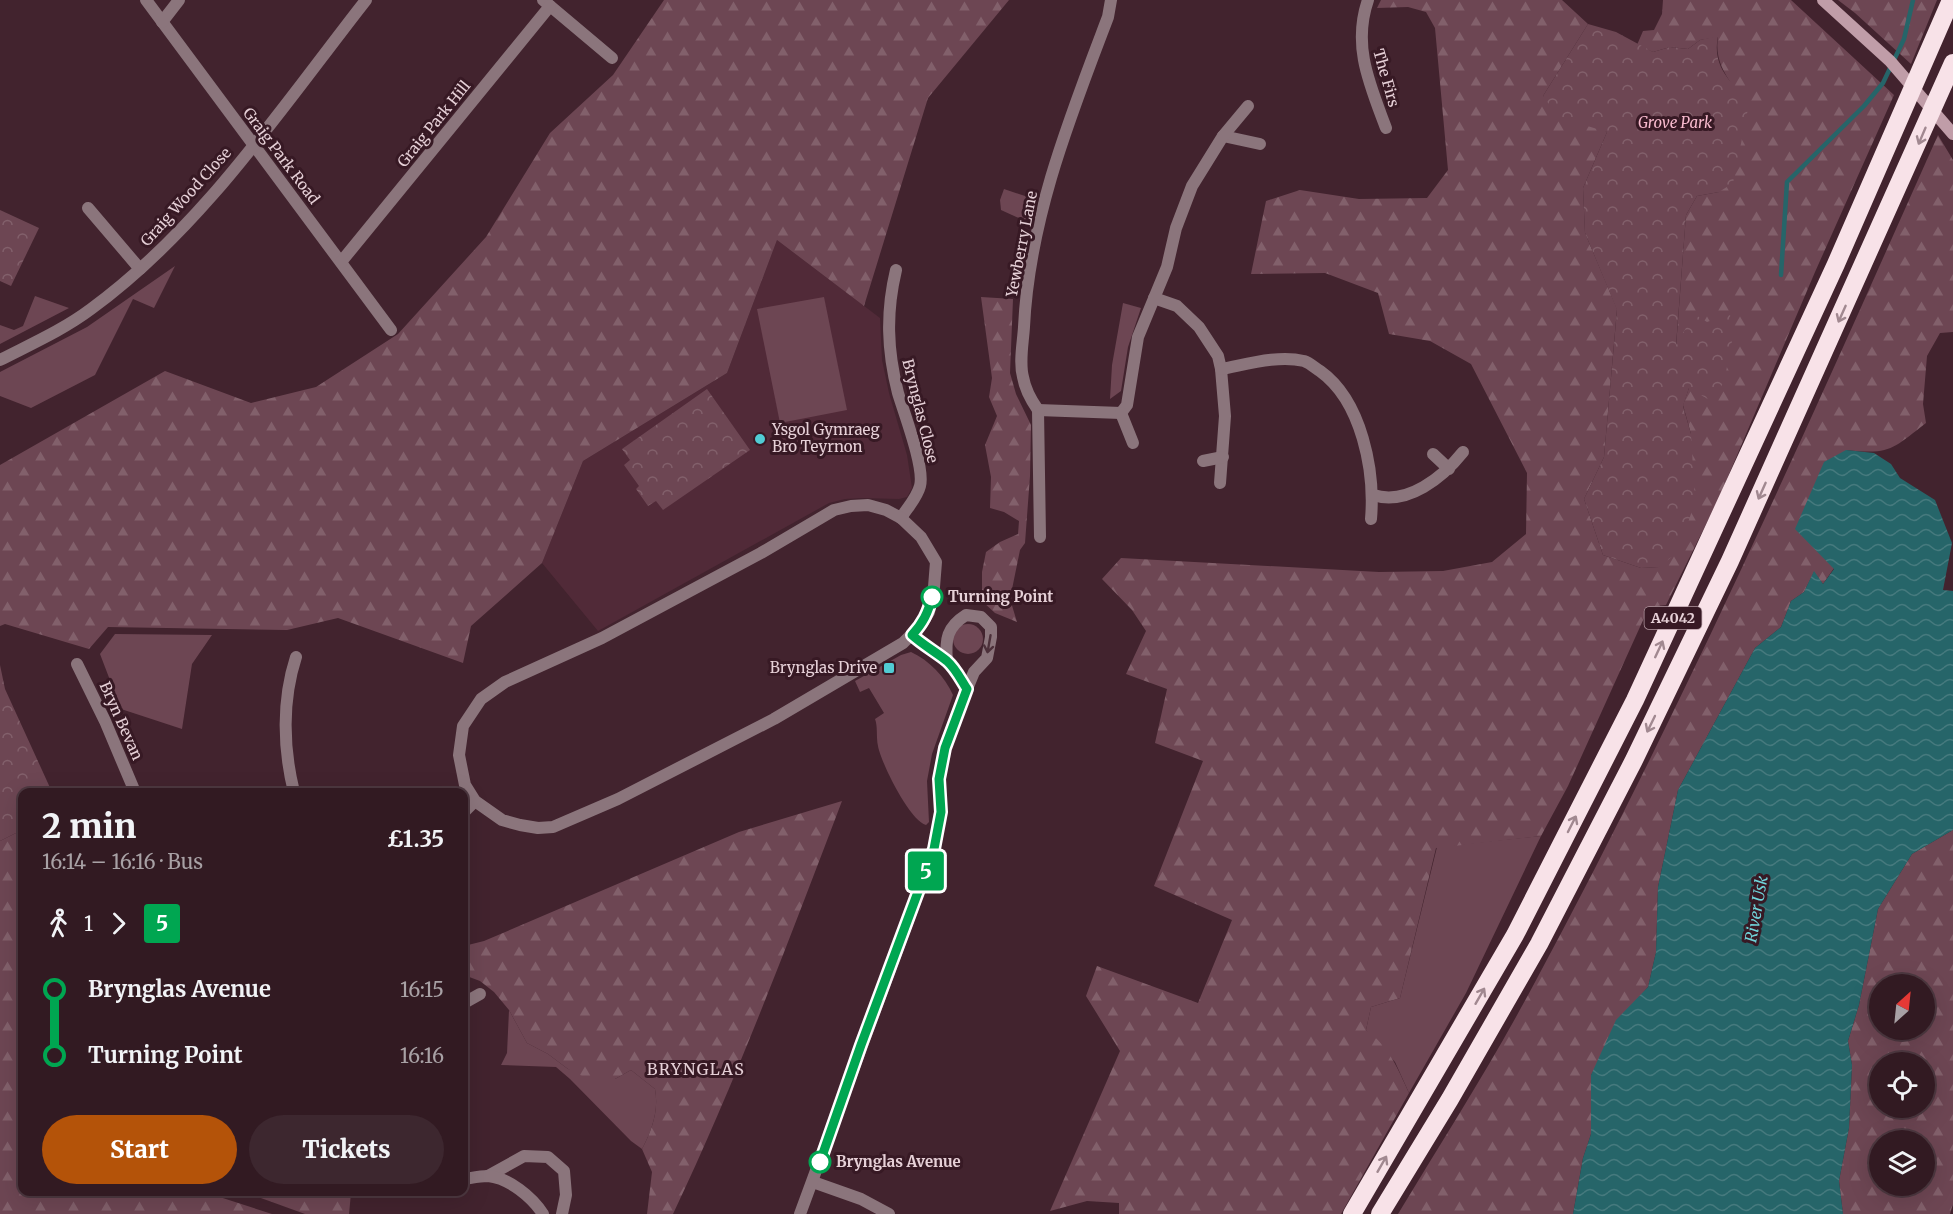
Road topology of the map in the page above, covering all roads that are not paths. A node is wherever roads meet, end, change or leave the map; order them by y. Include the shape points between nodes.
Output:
1 (146, 0) edge
2 (179, 0) edge
3 (366, 0) edge
4 (1111, 0) edge
5 (1368, 0) edge
6 (1823, 0) edge
7 (1951, 0) edge
8 (546, 3) edge
9 (162, 22) junction
10 (612, 58) dead end
11 (1953, 63) edge
12 (1248, 106) dead end
13 (1386, 128) dead end
14 (1953, 134) edge
15 (1223, 135) junction
16 (253, 144) junction
17 (1260, 144) dead end
18 (88, 208) dead end
19 (341, 262) junction
20 (140, 269) junction
21 (896, 270) dead end
22 (1155, 298) junction
23 (391, 330) dead end
24 (0, 360) edge
25 (1221, 369) junction
26 (1038, 410) junction
27 (1121, 413) junction
28 (1133, 443) dead end
29 (1463, 452) dead end
30 (1433, 454) dead end
31 (1223, 457) junction
32 (1203, 460) dead end
33 (1449, 469) junction
34 (1220, 483) dead end
35 (1373, 495) junction
36 (901, 518) junction
37 (1371, 519) dead end
38 (1040, 537) dead end
39 (912, 635) junction
40 (296, 657) dead end
41 (947, 661) junction
42 (77, 664) dead end
43 (967, 689) junction
44 (133, 788) edge
45 (293, 788) edge
46 (467, 788) edge
47 (468, 789) edge
48 (475, 801) junction
49 (468, 808) edge
50 (480, 994) dead end
51 (468, 1001) edge
52 (488, 1176) junction
53 (468, 1178) edge
54 (813, 1182) junction
55 (543, 1214) edge
56 (562, 1214) edge
57 (800, 1214) edge
58 (890, 1214) edge
59 (1352, 1214) edge
60 (1380, 1214) edge

1 - 9 street, Graig Park Road
2 - 9 street
3 - 16 street, Graig Wood Close
4 - 26 street, Yewberry Lane via 1056,156 1026,292 1022,375 1029,398
5 - 13 street, The Firs via 1360,38 1364,66
6 - 14 street via 1890,61
59 -> 7 highway, A4042 via 1515,935 1635,700 1836,264
8 - 10 street
8 - 19 street, Graig Park Hill
9 - 16 street, Graig Park Road
11 -> 60 highway, A4042 via 1735,551 1634,760 1539,944
12 - 15 street
15 - 17 street
15 - 22 street via 1192,186
16 - 19 street, Graig Park Road
16 - 20 street, Graig Wood Close via 207,201
18 - 20 street, Graig Wood Close
19 - 23 street, Graig Park Road
20 - 24 street, Graig Wood Close via 58,331
21 - 36 street, Brynglas Close via 889,299 891,359 921,485
22 - 25 street via 1177,306 1199,327 1218,356
22 - 27 street via 1138,337 1130,395
25 - 31 street
25 - 35 street via 1290,360 1307,362 1328,377 1345,397 1357,423 1367,453
26 - 27 street
26 - 38 street, Yewberry Lane
27 - 28 street
29 - 33 street
30 - 33 street
31 - 32 street
31 - 34 street
33 - 35 street via 1433,482 1408,493 1384,498
35 - 37 street
36 - 39 street via 921,537 936,562 928,612
36 - 46 street via 868,505 834,510 602,638 505,682 481,699 463,726 459,755
39 - 41 street
39 - 48 street via 883,656 774,718 618,799 553,827 538,828 502,820
40 - 45 street via 289,684 286,751
41 - 43 street
41 -> 43 street via 945,647 954,622 966,615 981,617 991,627 987,658 974,672
42 - 44 street, Bryn Bevan
43 - 54 street via 943,759 939,779 941,812 934,849
47 - 48 street
48 - 49 street
50 - 51 street
52 - 53 street
52 - 55 street via 507,1182
52 - 56 street via 524,1156 548,1157 564,1171 566,1195
54 - 57 street
54 - 58 street

